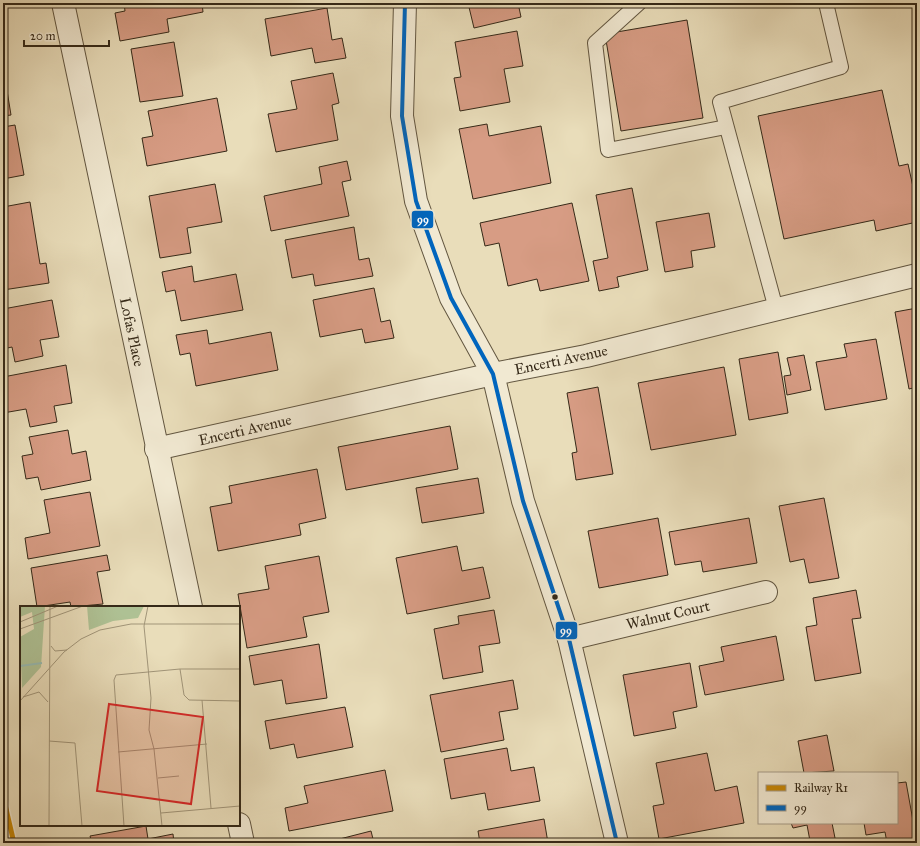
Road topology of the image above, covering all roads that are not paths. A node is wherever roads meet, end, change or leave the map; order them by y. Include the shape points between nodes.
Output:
1 (63, 3) edge
2 (405, 3) edge
3 (639, 3) edge
4 (826, 3) edge
5 (726, 127) junction
6 (917, 274) edge
7 (776, 309) junction
8 (493, 374) junction
9 (156, 449) junction
10 (766, 592) dead end
11 (191, 606) edge
12 (569, 638) junction
13 (239, 826) edge
14 (243, 843) edge
15 (617, 843) edge

1 - 9 street, Lofas Place
2 - 8 street via 402,116 416,201 451,298
3 - 5 lane via 596,43 608,150
4 - 5 lane via 841,67 720,102
5 - 7 lane
6 - 7 street, Encerti Avenue
7 - 8 street, Encerti Avenue via 586,356
8 - 9 street, Encerti Avenue
8 - 12 street via 523,501
9 - 11 street, Lofas Place
10 - 12 street, Walnut Court
12 - 15 street
13 - 14 street

